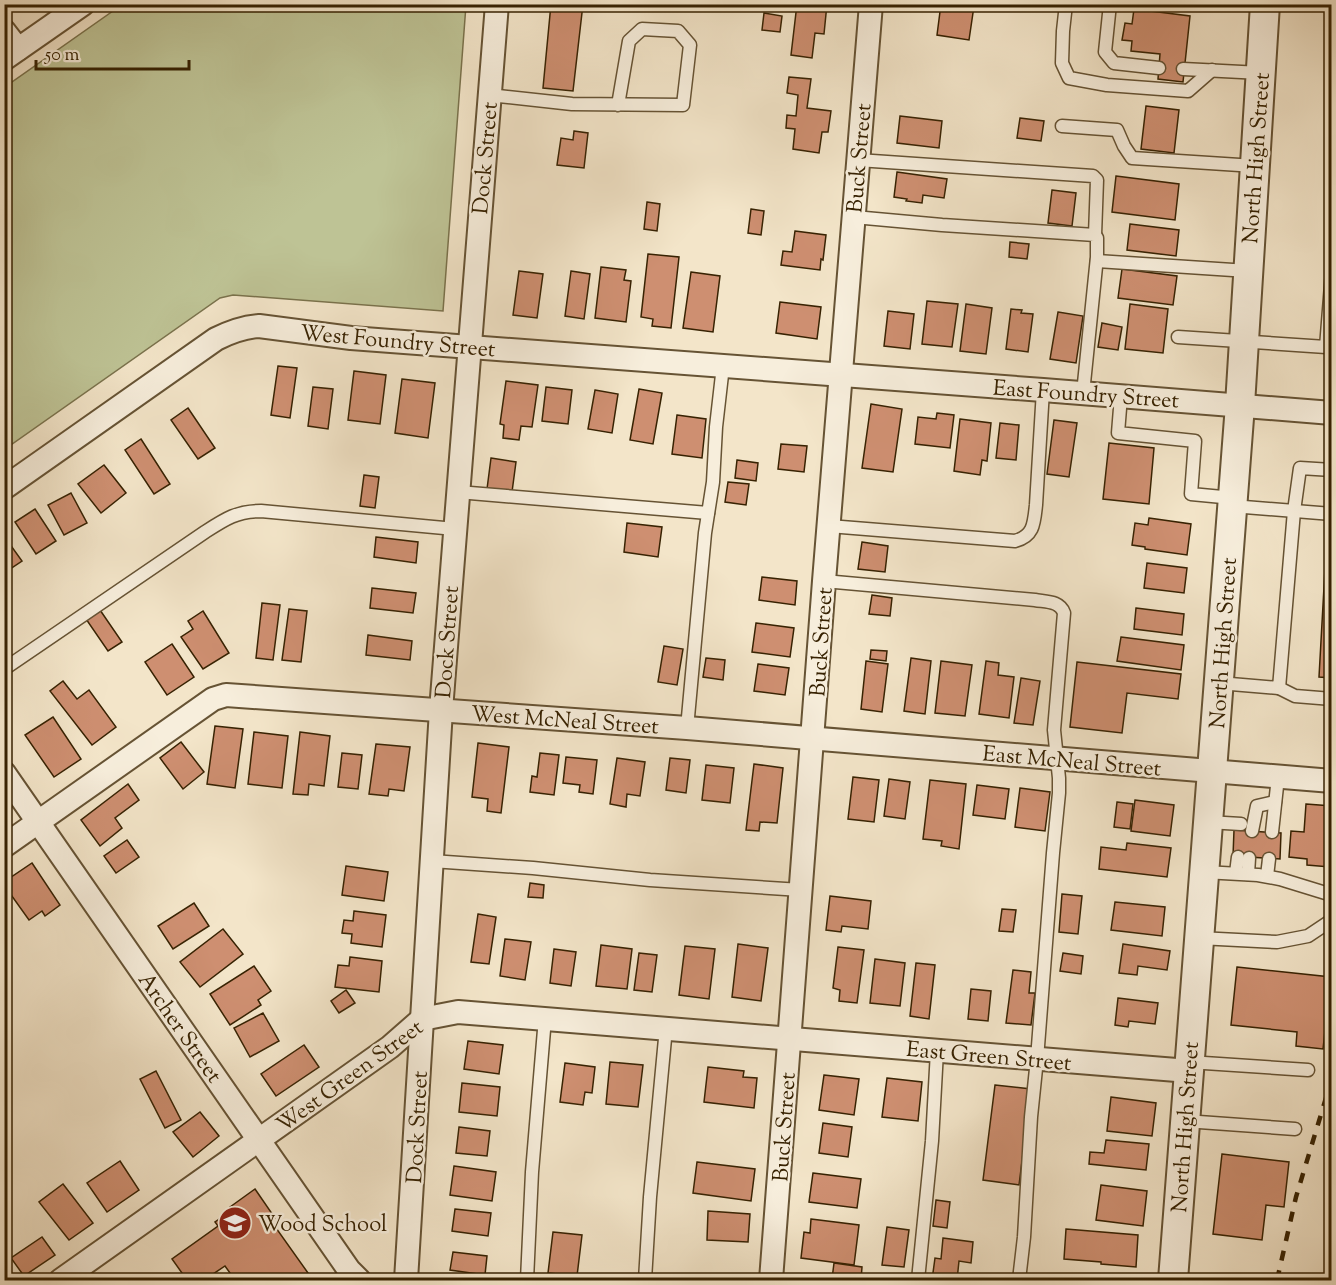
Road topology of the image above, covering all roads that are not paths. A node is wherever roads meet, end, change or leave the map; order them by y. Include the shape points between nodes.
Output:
1 (82, 4) edge
2 (496, 4) edge
3 (871, 4) edge
4 (1066, 4) edge
5 (1110, 4) edge
6 (1265, 4) edge
7 (9, 46) edge
8 (1159, 68) dead end
9 (1184, 69) dead end
10 (1212, 70) junction
11 (1261, 73) junction
12 (489, 95) junction
13 (618, 105) junction
14 (1062, 126) dead end
15 (858, 160) junction
16 (1255, 166) junction
17 (854, 217) junction
18 (1095, 235) junction
19 (1097, 261) junction
20 (1248, 271) junction
21 (1332, 272) edge
22 (1178, 338) dead end
23 (1244, 342) junction
24 (469, 347) junction
25 (1329, 348) edge
26 (723, 366) junction
27 (841, 375) junction
28 (1043, 390) junction
29 (1083, 393) junction
30 (1121, 396) junction
31 (1240, 405) junction
32 (1332, 413) edge
33 (1332, 470) edge
34 (4, 488) edge
35 (458, 492) junction
36 (1233, 502) junction
37 (1294, 511) junction
38 (708, 513) junction
39 (1332, 514) edge
40 (829, 526) junction
41 (455, 529) junction
42 (824, 581) junction
43 (4, 669) edge
44 (1219, 683) junction
45 (1279, 688) junction
46 (1332, 699) edge
47 (441, 710) junction
48 (687, 728) junction
49 (813, 738) junction
50 (1057, 759) junction
51 (1212, 772) junction
52 (4, 773) edge
53 (1278, 777) junction
54 (1332, 781) edge
55 (1275, 802) junction
56 (39, 822) junction
57 (1208, 822) junction
58 (1272, 832) dead end
59 (4, 846) edge
60 (1243, 857) dead end
61 (1269, 859) dead end
62 (432, 861) junction
63 (1204, 872) junction
64 (1242, 873) junction
65 (1267, 876) junction
66 (801, 890) junction
67 (1332, 896) edge
68 (1332, 920) edge
69 (1199, 938) junction
70 (544, 1018) junction
71 (422, 1019) junction
72 (666, 1028) junction
73 (790, 1038) junction
74 (937, 1051) junction
75 (1037, 1059) junction
76 (1189, 1066) junction
77 (1308, 1070) dead end
78 (1185, 1121) junction
79 (1295, 1129) dead end
80 (260, 1140) junction
81 (61, 1281) edge
82 (359, 1281) edge
83 (406, 1281) edge
84 (527, 1281) edge
85 (645, 1281) edge
86 (771, 1281) edge
87 (918, 1281) edge
88 (1019, 1281) edge
89 (1173, 1281) edge

1 - 7 street
2 - 12 street, Dock Street
3 - 15 street, Buck Street
4 - 10 lane via 1062,63 1069,78 1188,91
5 - 8 lane via 1105,52 1114,63
6 - 11 street, North High Street
9 - 10 lane
10 - 11 lane
11 - 16 street, North High Street
12 - 13 lane
12 - 24 street, Dock Street
13 - 13 lane via 683,105 690,45 678,32 642,29 629,40
14 - 16 lane via 1117,130 1132,158
15 - 17 street, Buck Street
15 - 18 lane via 1093,176 1097,180
16 - 20 street, North High Street
17 - 18 lane
17 - 27 street, Buck Street
18 - 19 lane
19 - 20 lane
19 - 29 lane
20 - 23 street, North High Street
21 - 25 lane
22 - 23 lane
23 - 25 lane
23 - 31 street, North High Street
24 - 26 street, West Foundry Street
24 - 34 street, West Foundry Street via 248,327 216,339
24 - 35 street, Dock Street
26 - 27 street, West Foundry Street
26 - 38 lane
27 - 28 street, East Foundry Street
27 - 40 street, Buck Street
28 - 29 street, East Foundry Street
28 - 40 lane via 1034,521 1024,538
29 - 30 street, East Foundry Street
30 - 31 street, East Foundry Street
30 - 36 lane via 1118,433 1195,441 1191,494
31 - 32 street, East Foundry Street
31 - 36 street, North High Street
33 - 37 lane via 1300,468
35 - 38 lane
35 - 41 street, Dock Street
36 - 37 lane
36 - 44 street, North High Street
37 - 39 lane
37 - 45 lane
38 - 48 lane
40 - 42 street, Buck Street
41 - 43 lane via 261,511 237,513
41 - 47 street, Dock Street
42 - 49 street, Buck Street
42 - 50 lane via 1035,600 1062,607 1054,730
44 - 45 lane
44 - 51 street, North High Street
45 - 46 lane via 1295,696
47 - 48 street, West McNeal Street
47 - 56 street, West McNeal Street via 226,695 213,699
47 - 62 street, Dock Street
48 - 49 street, West McNeal Street
49 - 50 street, East McNeal Street
49 - 66 street, Buck Street
50 - 51 street, East McNeal Street
50 - 75 lane via 1059,793
51 - 53 street, East McNeal Street
51 - 57 street, North High Street
52 - 56 street, Archer Street
53 - 54 street, East McNeal Street
53 - 55 lane
55 - 57 lane via 1257,806 1245,828
55 - 58 lane
56 - 59 street, West McNeal Street
56 - 80 street, Archer Street
57 - 63 street, North High Street
60 - 64 lane
61 - 65 lane
62 - 66 lane
62 - 71 street, Dock Street
63 - 64 lane
63 - 69 street, North High Street
64 - 65 lane
65 - 67 lane
66 - 73 street, Buck Street
68 - 69 lane via 1308,936 1277,942
69 - 76 street, North High Street
70 - 71 street, West Green Street via 458,1012
70 - 72 street, West Green Street
70 - 84 lane
71 - 80 street, West Green Street via 390,1047
71 - 83 street, Dock Street
72 - 73 street, West Green Street
72 - 85 lane
73 - 74 street, East Green Street
73 - 86 street, Buck Street
74 - 75 street, East Green Street
74 - 87 lane
75 - 76 street, East Green Street
75 - 88 lane
76 - 77 lane
76 - 78 street, North High Street
78 - 79 lane
78 - 89 street, North High Street
80 - 81 street, West Green Street
80 - 82 street, Archer Street

